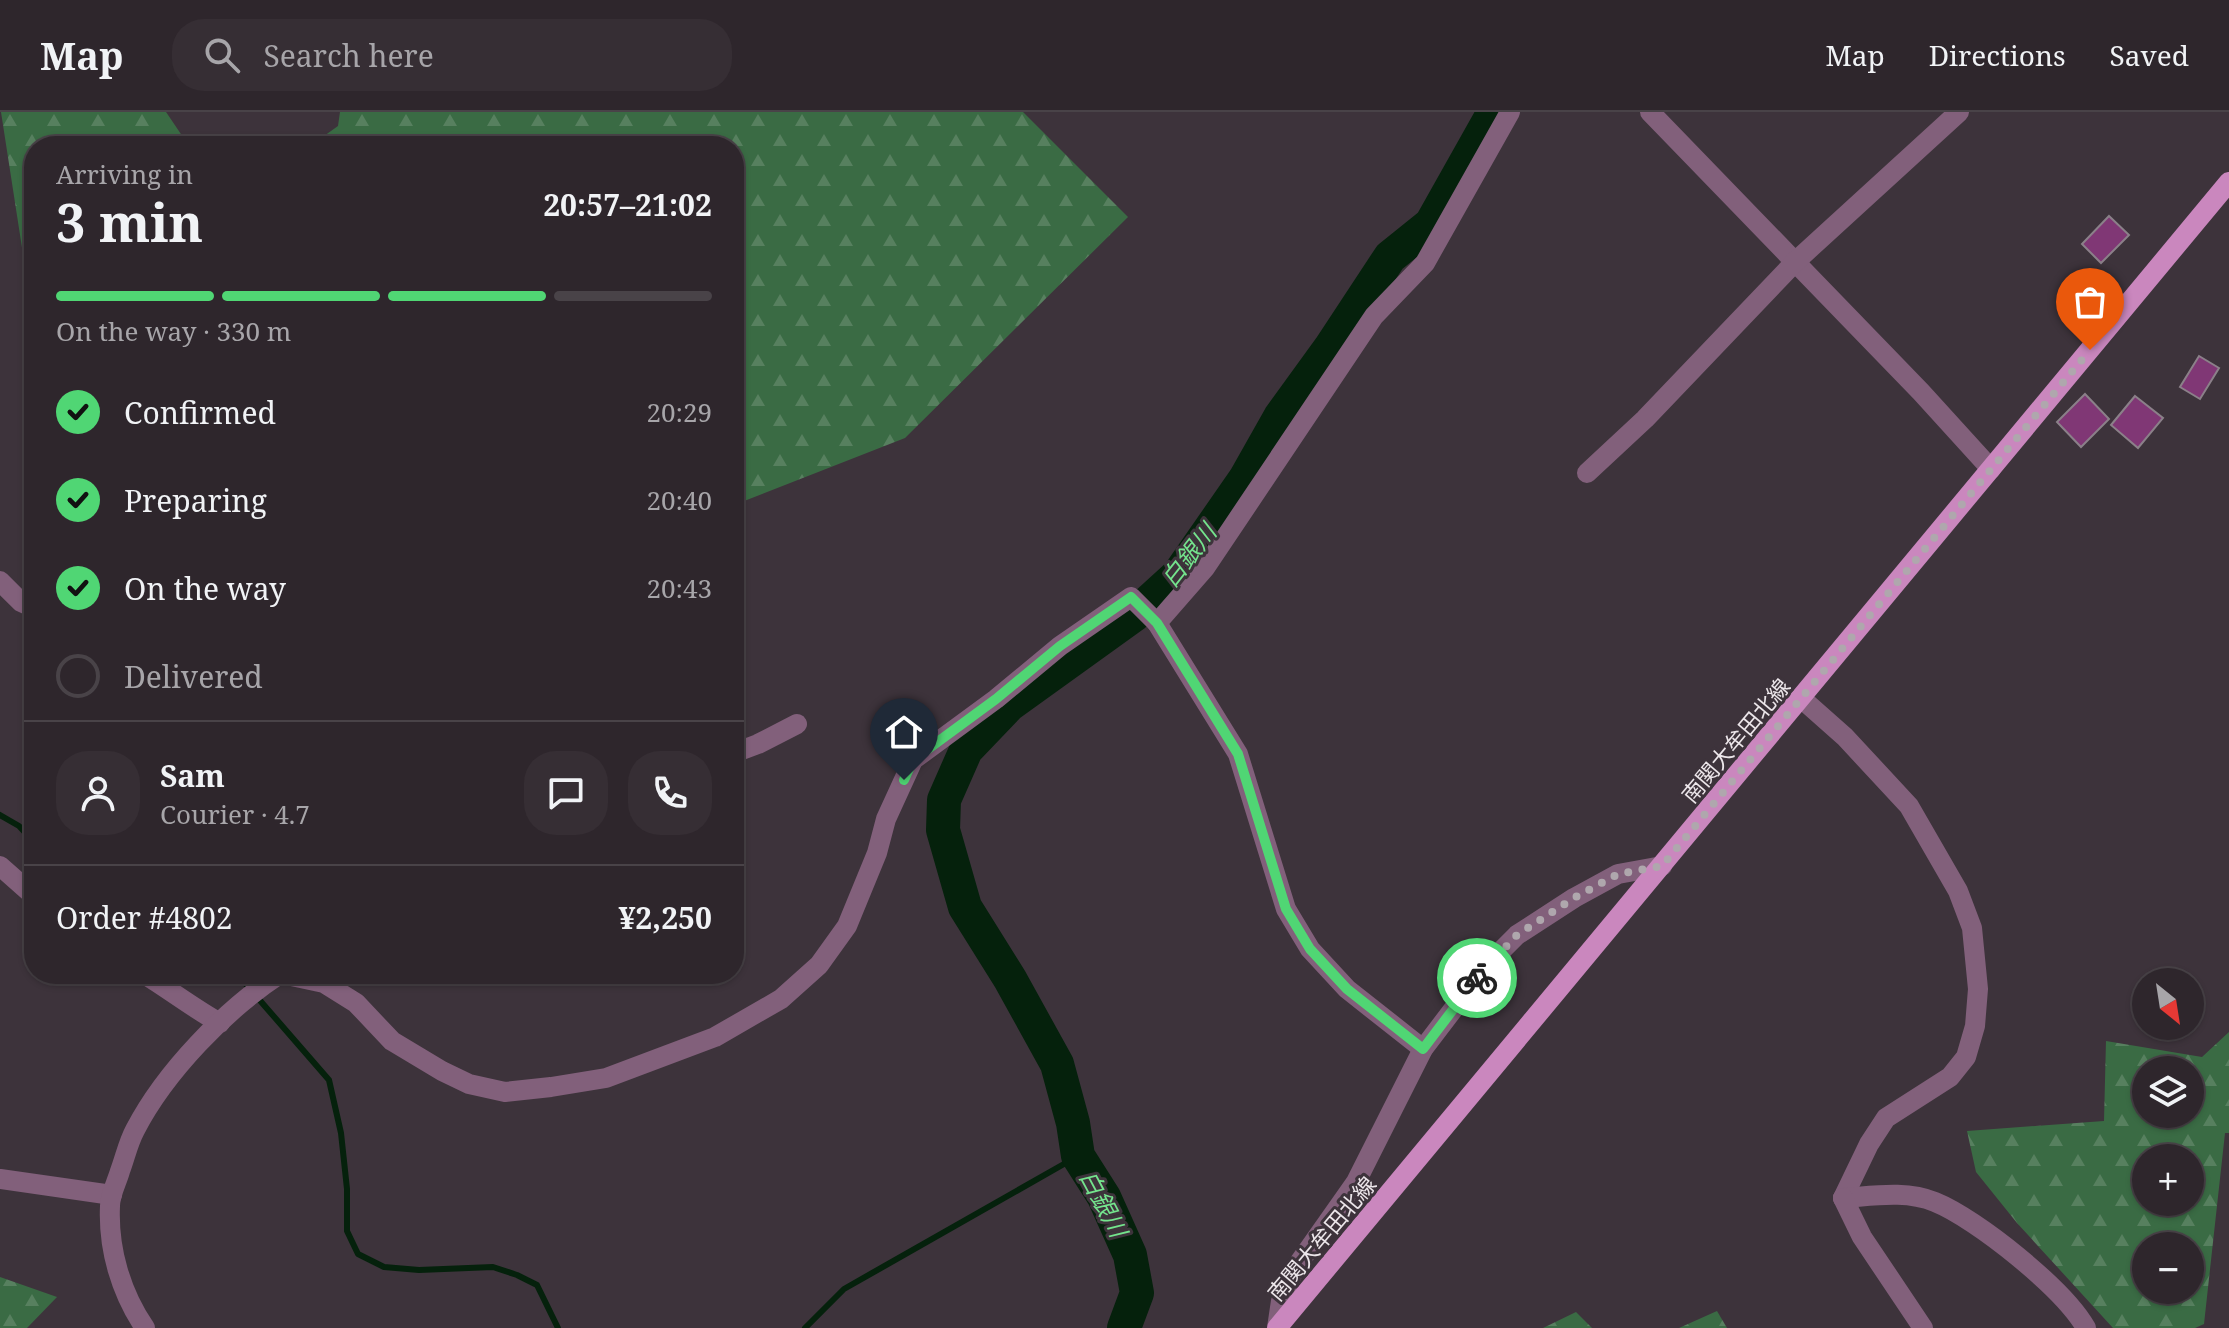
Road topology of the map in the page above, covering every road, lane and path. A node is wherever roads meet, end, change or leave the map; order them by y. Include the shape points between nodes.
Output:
1 (1510, 112) edge
2 (1650, 112) edge
3 (1959, 112) edge
4 (2229, 182) edge
5 (1795, 262) junction
6 (1991, 469) junction
7 (1587, 473) dead end
8 (0, 581) edge
9 (24, 603) edge
10 (1154, 619) junction
11 (1801, 698) junction
12 (797, 724) dead end
13 (744, 749) edge
14 (0, 866) edge
15 (1662, 866) junction
16 (24, 887) edge
17 (160, 984) edge
18 (265, 984) edge
19 (326, 984) edge
20 (220, 1023) junction
21 (1423, 1049) junction
22 (0, 1179) edge
23 (112, 1195) junction
24 (1843, 1198) junction
25 (145, 1328) edge
26 (1277, 1328) edge
27 (1923, 1328) edge
28 (2086, 1328) edge

1 - 10 street via 1425,263 1374,316 1205,568
2 - 5 street
3 - 5 street
4 - 6 main road, 南関大牟田北線
5 - 6 street
5 - 7 street
6 - 11 main road, 南関大牟田北線
8 - 9 street
10 - 19 street via 1131,597 913,760 847,926 819,965 781,999 715,1037 606,1078 505,1092 469,1084 392,1041 356,1003
10 - 21 street via 1238,754 1286,909 1310,949 1347,989
11 - 15 main road, 南関大牟田北線
11 - 24 street via 1909,806 1958,891 1972,928 1978,989 1966,1057 1950,1077 1886,1118
12 - 13 street
14 - 16 street
15 - 21 street via 1618,874 1517,935 1487,965
15 - 26 main road, 南関大牟田北線
17 - 20 street
18 - 20 street
20 - 23 street via 171,1075 134,1131
21 - 26 street via 1356,1182 1294,1270
22 - 23 street
23 - 25 street via 114,1257
24 - 27 street via 1862,1237
24 - 28 street via 1898,1194 1934,1202 1983,1230 2045,1281 2076,1310

